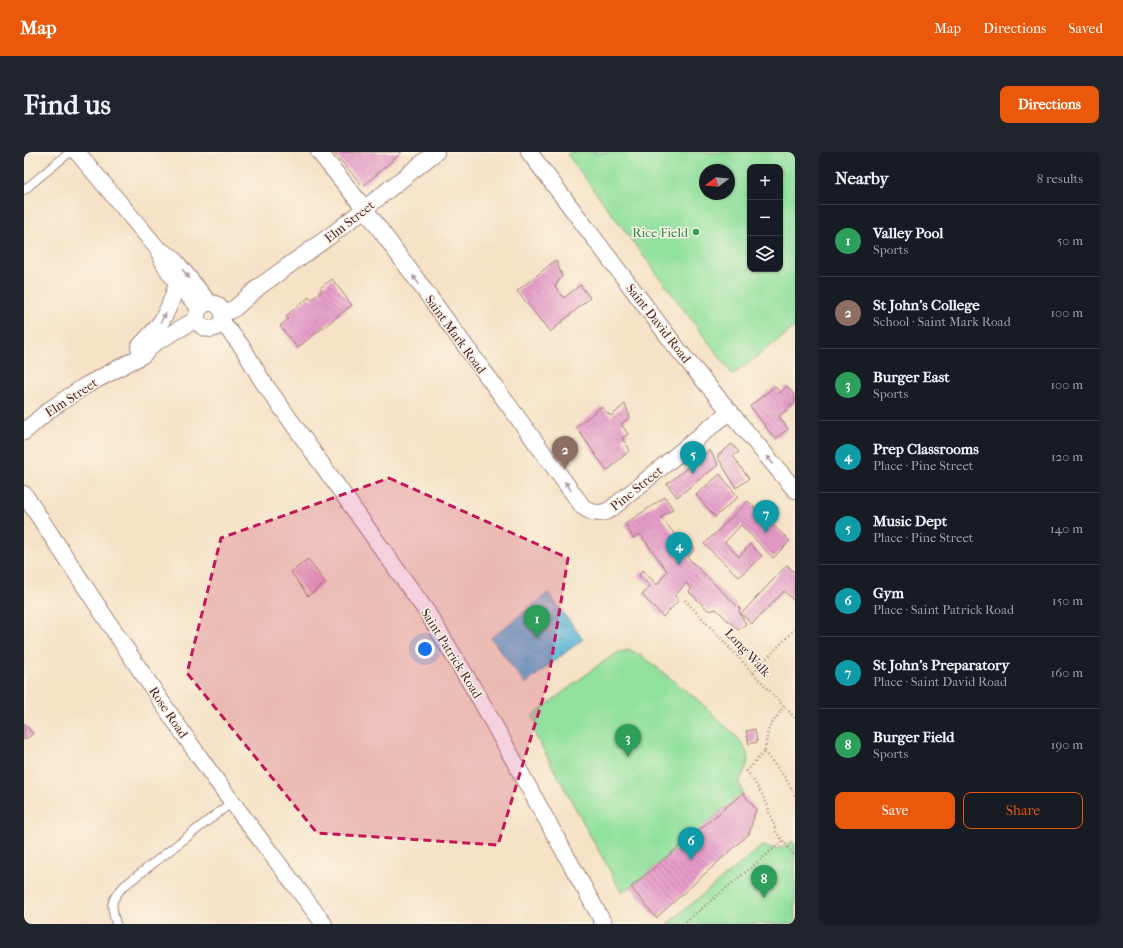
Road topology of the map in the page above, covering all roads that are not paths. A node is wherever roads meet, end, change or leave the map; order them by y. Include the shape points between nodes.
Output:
1 (70, 152) edge
2 (77, 152) edge
3 (319, 152) edge
4 (436, 152) edge
5 (529, 152) edge
6 (24, 190) edge
7 (364, 209) junction
8 (158, 249) junction
9 (177, 284) junction
10 (211, 316) junction
11 (118, 368) junction
12 (730, 411) junction
13 (24, 432) edge
14 (795, 490) edge
15 (24, 494) edge
16 (595, 513) joint
17 (232, 802) junction
18 (116, 924) edge
19 (324, 924) edge
20 (604, 924) edge

1 - 6 lane
2 - 8 street, Saint Patrick Road
3 - 7 street, Saint Mark Road
4 - 7 street, Elm Street
5 - 12 street, Saint David Road via 680,352
7 - 10 street, Elm Street via 260,286 236,308
16 -> 7 street, Saint Mark Road via 583,507
8 - 9 street, Saint Patrick Road
8 -> 10 street, Saint Patrick Road via 172,257
9 - 10 street, Saint Patrick Road
11 -> 9 street via 160,323
10 - 11 street, Elm Street via 153,344 143,354
10 - 20 street, Saint Patrick Road via 240,362 261,378 427,612 481,701
11 - 13 street, Elm Street via 49,410
14 -> 12 street, Saint David Road
12 - 16 street, Pine Street via 611,509
15 - 17 street, Rose Road via 149,684
17 - 18 lane via 116,894 112,901 112,909
17 - 19 street, Rose Road

